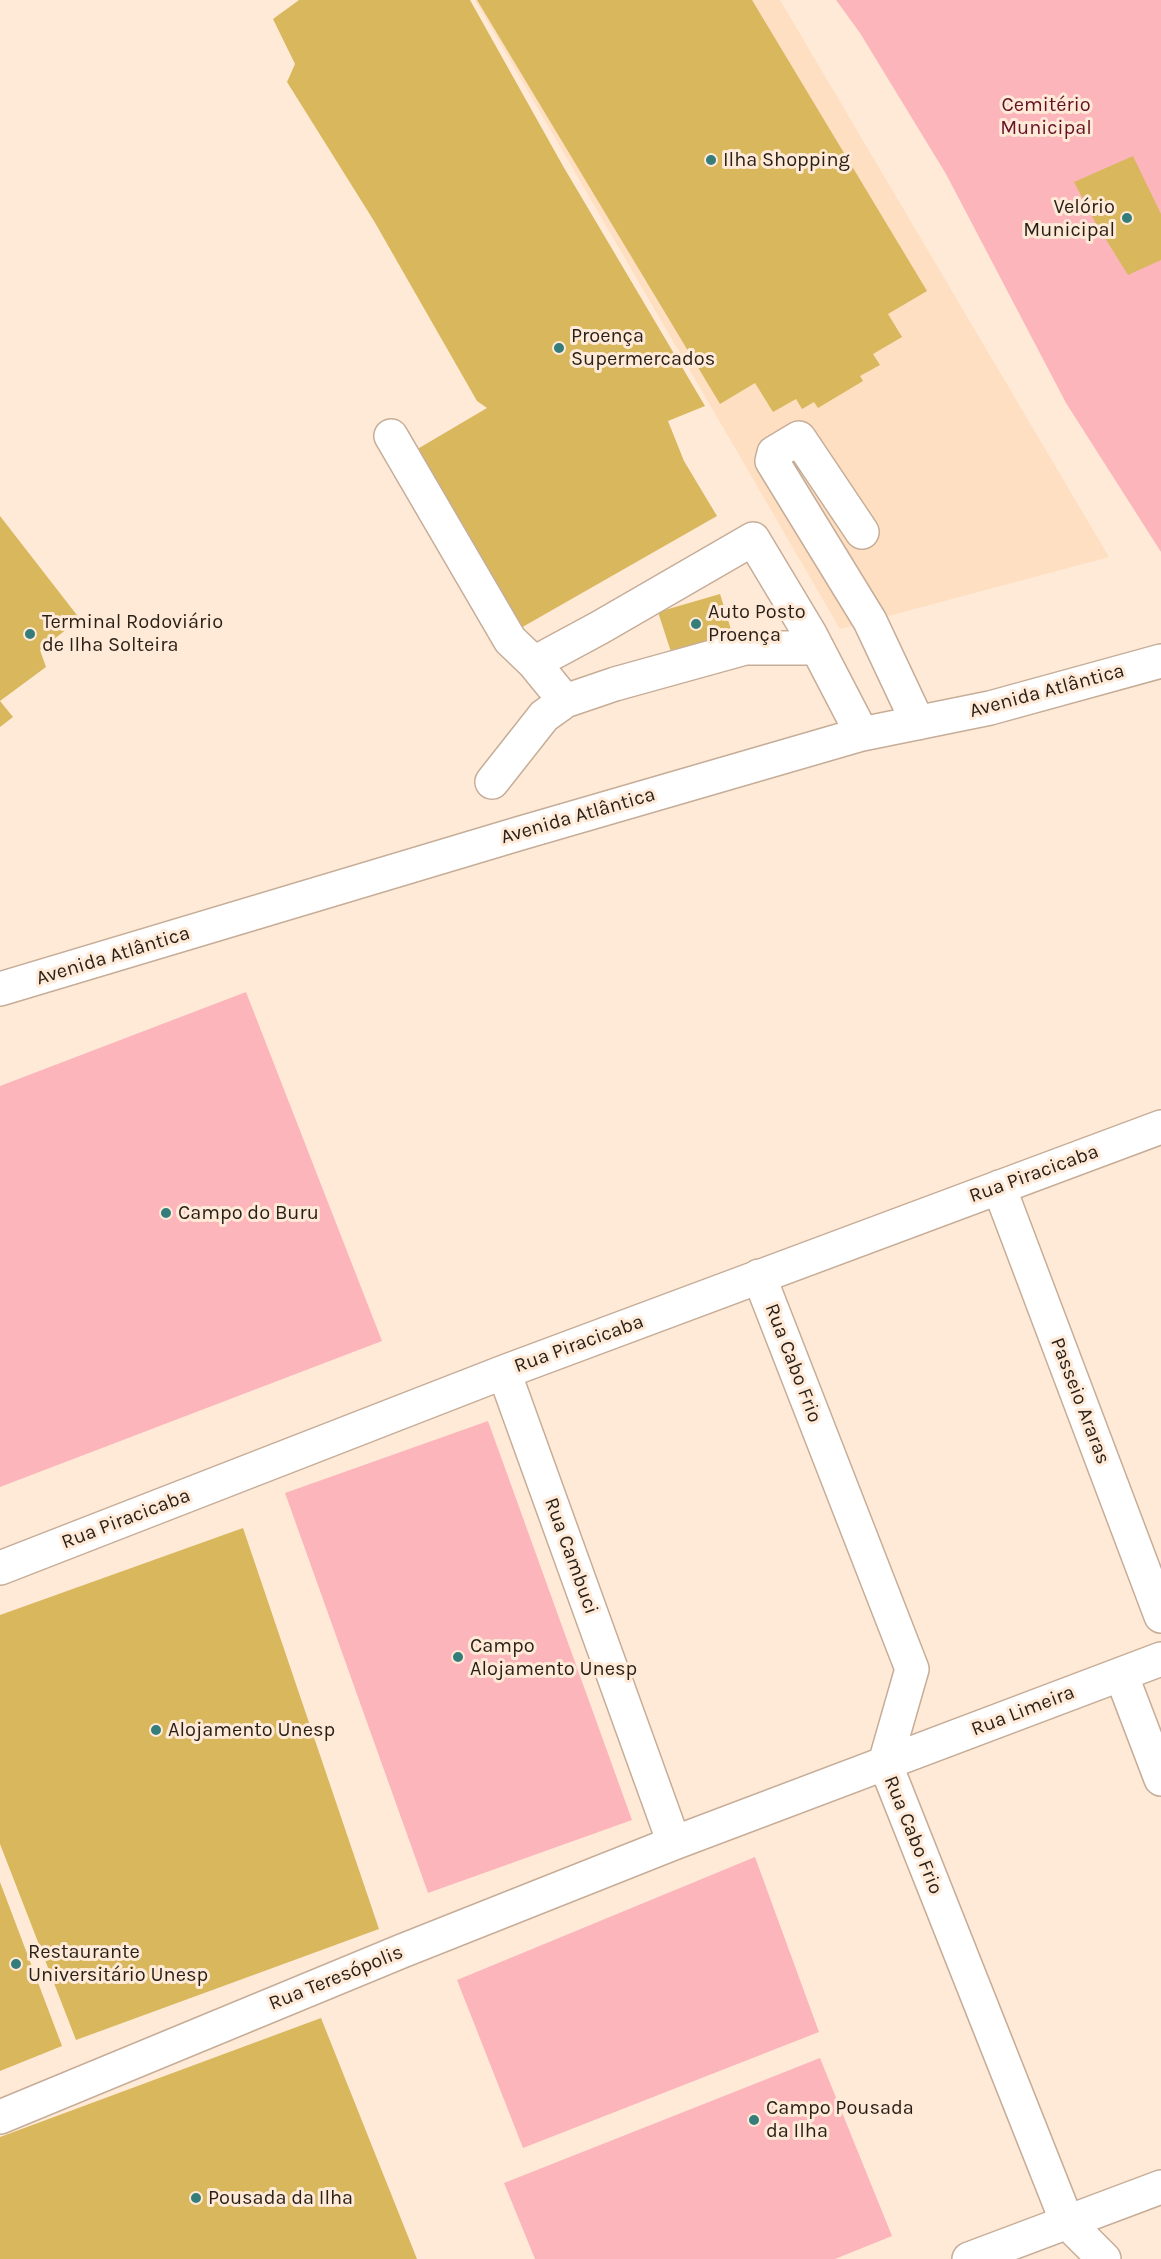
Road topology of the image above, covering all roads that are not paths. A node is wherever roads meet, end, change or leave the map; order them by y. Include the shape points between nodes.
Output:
1 (390, 436) dead end
2 (862, 532) dead end
3 (817, 648) junction
4 (1161, 661) edge
5 (534, 663) junction
6 (565, 701) junction
7 (918, 723) junction
8 (862, 734) junction
9 (492, 782) dead end
10 (0, 989) edge
11 (1161, 1127) edge
12 (999, 1187) junction
13 (759, 1276) junction
14 (504, 1372) junction
15 (0, 1568) edge
16 (1161, 1616) edge
17 (1161, 1659) edge
18 (1121, 1674) junction
19 (885, 1763) junction
20 (1161, 1779) edge
21 (674, 1843) junction
22 (0, 2117) edge
23 (1161, 2187) edge
24 (1067, 2222) junction
25 (969, 2259) edge
26 (1104, 2259) edge

1 - 5 street via 510,640
2 - 7 street via 799,438 774,453 772,461 870,621
3 - 5 street via 753,539
3 - 6 street via 745,648
3 - 8 street
4 - 7 street, Avenida Atlântica via 990,708
5 - 6 street
6 - 9 street via 544,716
7 - 8 street, Avenida Atlântica
8 - 10 street, Avenida Atlântica
11 - 12 street, Rua Piracicaba
12 - 13 street, Rua Piracicaba
12 - 16 street, Passeio Araras
13 - 14 street, Rua Piracicaba
13 - 19 street, Rua Cabo Frio via 912,1669
14 - 15 street, Rua Piracicaba
14 - 21 street, Rua Cambuci
17 - 18 street, Rua Limeira
18 - 19 street, Rua Limeira
18 - 20 street
19 - 21 street, Rua Limeira
19 - 24 street, Rua Cabo Frio
21 - 22 street, Rua Teresópolis
23 - 24 street
24 - 25 street
24 - 26 street

